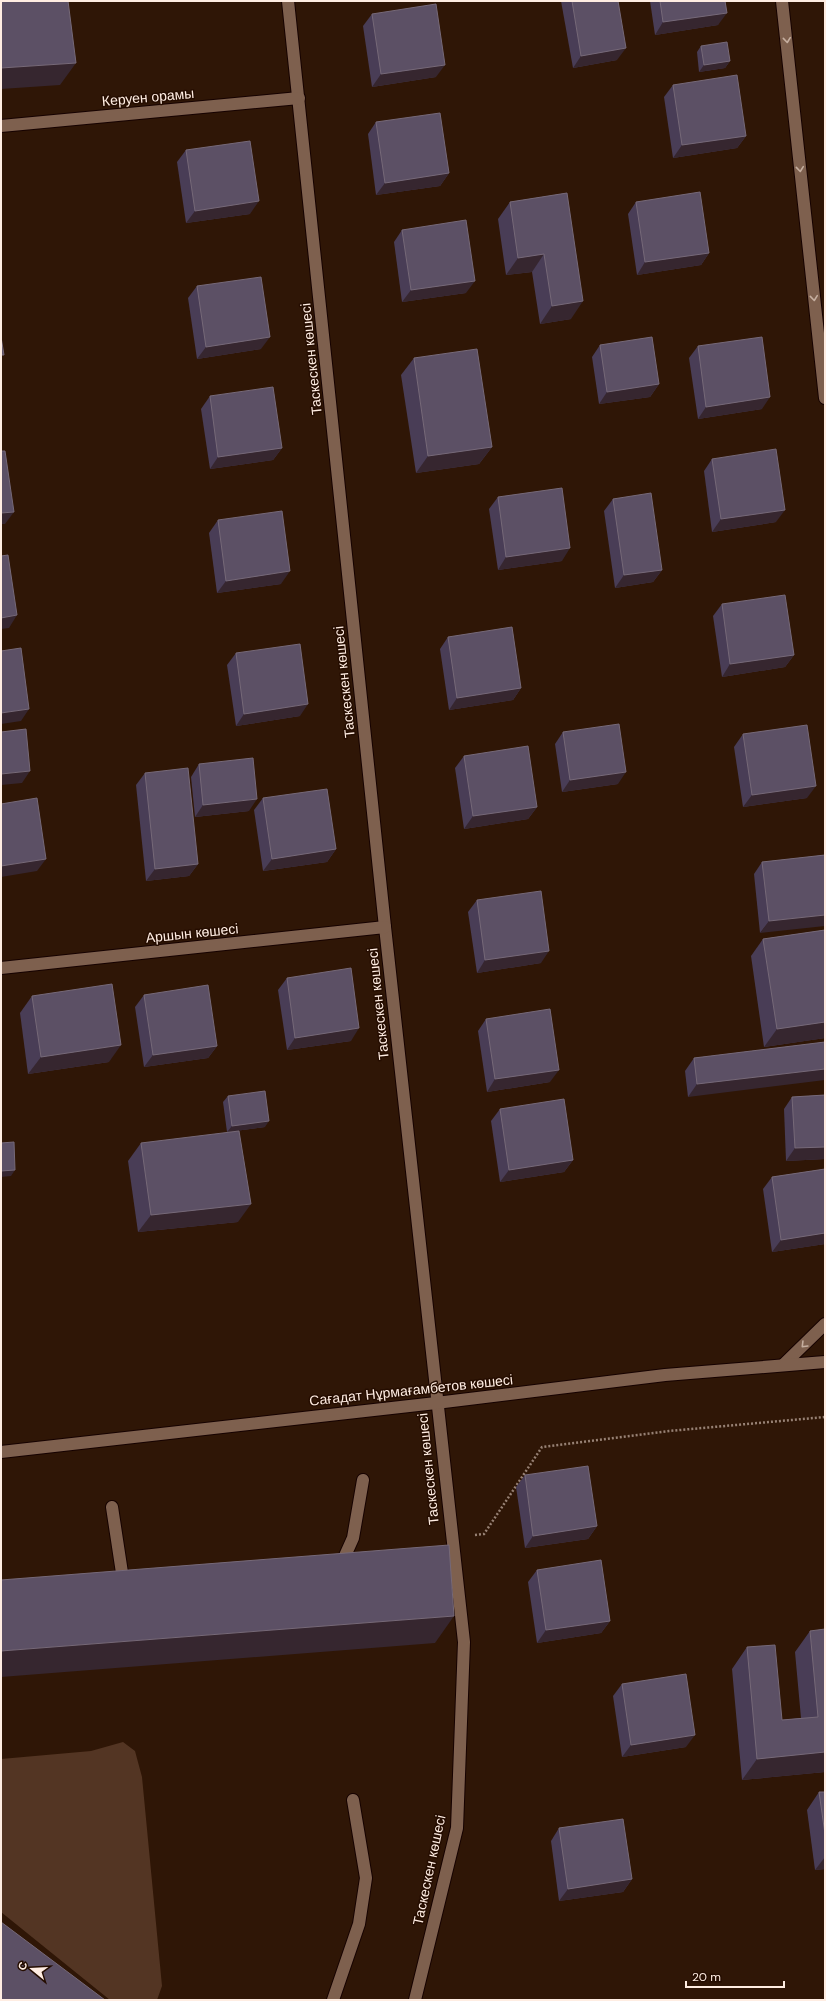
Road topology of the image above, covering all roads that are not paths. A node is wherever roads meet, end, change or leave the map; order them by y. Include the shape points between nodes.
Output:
1 (288, 1) edge
2 (782, 1) edge
3 (298, 98) junction
4 (1, 126) edge
5 (825, 398) edge
6 (385, 927) junction
7 (1, 968) edge
8 (825, 1324) edge
9 (825, 1362) edge
10 (783, 1365) junction
11 (436, 1403) junction
12 (1, 1452) edge
13 (363, 1480) dead end
14 (112, 1507) dead end
15 (326, 1568) edge
16 (109, 1590) edge
17 (353, 1800) dead end
18 (333, 2000) edge
19 (415, 2000) edge

1 - 3 street, Таскескен көшесі
2 -> 5 street
3 - 4 street, Керуен орамы
3 - 6 street, Таскескен көшесі
6 - 7 street, Аршын көшесі
6 - 11 street, Таскескен көшесі
8 -> 10 street
9 - 10 street, Сағадат Нұрмағамбетов көшесі
10 - 11 street, Сағадат Нұрмағамбетов көшесі via 665,1375
11 - 12 street, Сағадат Нұрмағамбетов көшесі
11 - 19 street, Таскескен көшесі via 464,1642 457,1828
13 - 15 street via 353,1538 344,1558
14 - 16 street via 128,1588
17 - 18 street via 366,1878 359,1924

